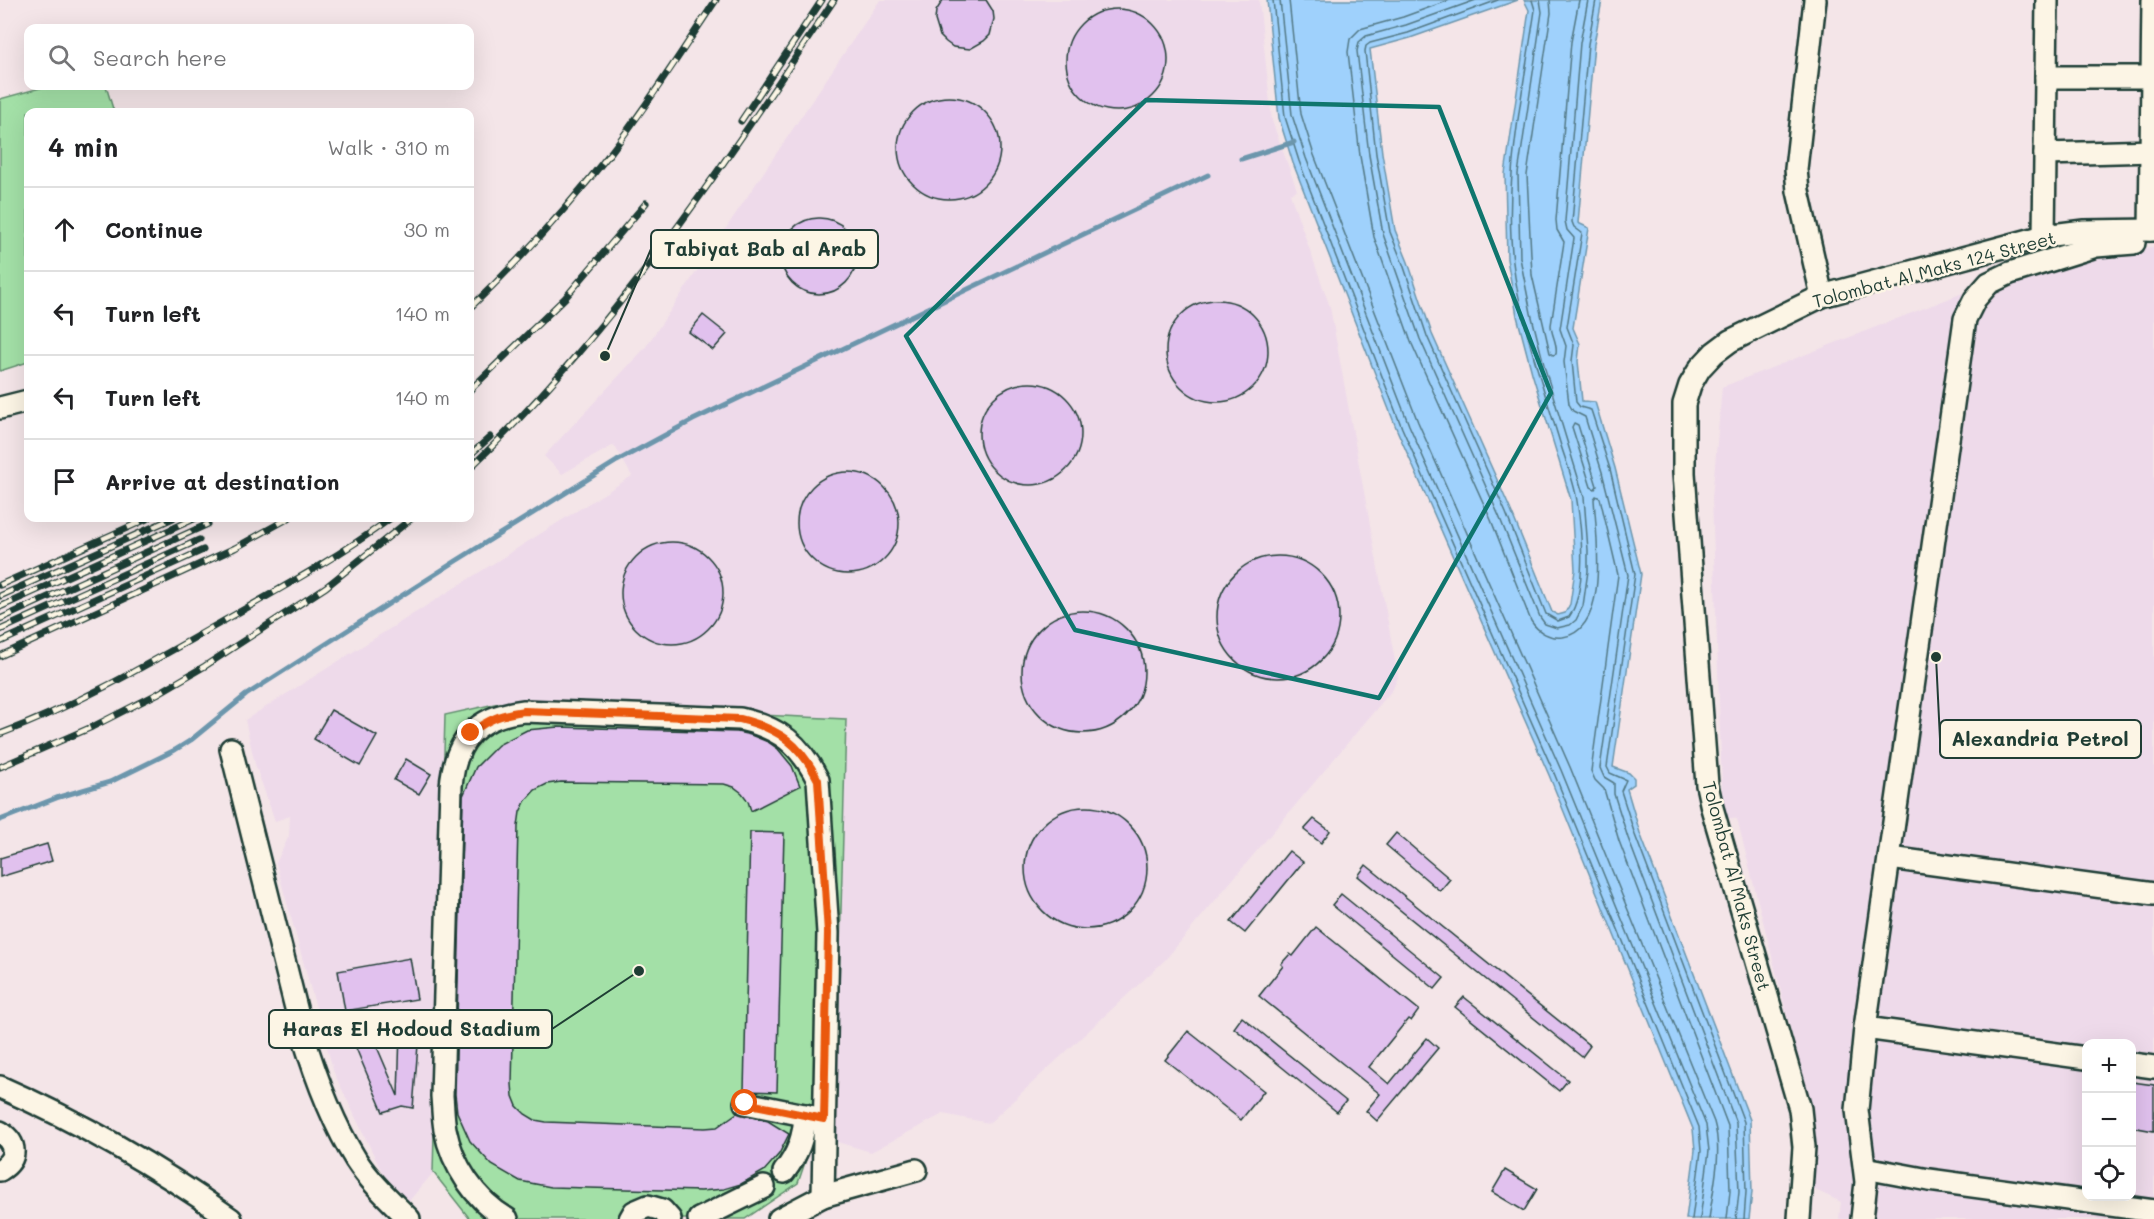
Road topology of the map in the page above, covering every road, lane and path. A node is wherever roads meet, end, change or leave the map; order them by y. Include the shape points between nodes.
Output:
1 (1815, 0) edge
2 (2047, 0) edge
3 (2153, 0) edge
4 (2046, 77) junction
5 (2153, 77) edge
6 (2152, 151) edge
7 (2045, 154) junction
8 (2153, 234) edge
9 (2044, 236) junction
10 (1822, 296) junction
11 (24, 402) edge
12 (1684, 404) joint
13 (0, 408) edge
14 (231, 749) dead end
15 (1890, 858) junction
16 (2154, 894) edge
17 (1865, 1028) junction
18 (2082, 1057) edge
19 (2136, 1065) edge
20 (2154, 1067) edge
21 (0, 1086) edge
22 (745, 1103) dead end
23 (815, 1117) junction
24 (0, 1132) edge
25 (1865, 1168) junction
26 (0, 1170) edge
27 (916, 1170) dead end
28 (784, 1172) dead end
29 (764, 1187) dead end
30 (823, 1196) junction
31 (2154, 1211) edge
32 (231, 1219) edge
33 (409, 1219) edge
34 (507, 1219) edge
35 (630, 1219) edge
36 (670, 1219) edge
37 (699, 1219) edge
38 (779, 1219) edge
39 (1799, 1219) edge
40 (1862, 1219) edge

1 - 10 street via 1796,170
2 - 4 street
3 - 5 street
4 - 5 street
4 - 7 street
5 - 6 street
6 - 7 street
6 - 8 street
7 - 9 street
8 - 9 street, Tolombat Al Maks 124 Street via 2084,231
8 - 15 street via 2096,246 2010,273 1989,283 1965,319
9 - 10 street, Tolombat Al Maks 124 Street
10 - 12 street, Tolombat Al Maks 124 Street via 1730,341 1714,353 1695,376
11 - 13 street
12 - 39 street, Tolombat Al Maks Street via 1684,473 1707,785 1800,1109 1804,1146
14 - 33 street via 312,1065 356,1160
15 - 16 street
15 - 17 street
17 - 18 street
17 - 25 street via 1857,1110
19 - 20 street
21 - 32 street via 131,1153
22 - 23 street
23 - 28 street
23 - 30 street
23 - 34 street via 828,933 818,780 809,762 779,733 740,719 524,711 504,714 471,733 453,766 442,1096 445,1129 455,1161 472,1189
24 - 26 street via 12,1142 13,1151 11,1160
25 - 31 street
25 - 40 street
27 - 30 street
29 - 37 street
30 - 38 street
35 - 36 street via 634,1212 648,1206 662,1210

